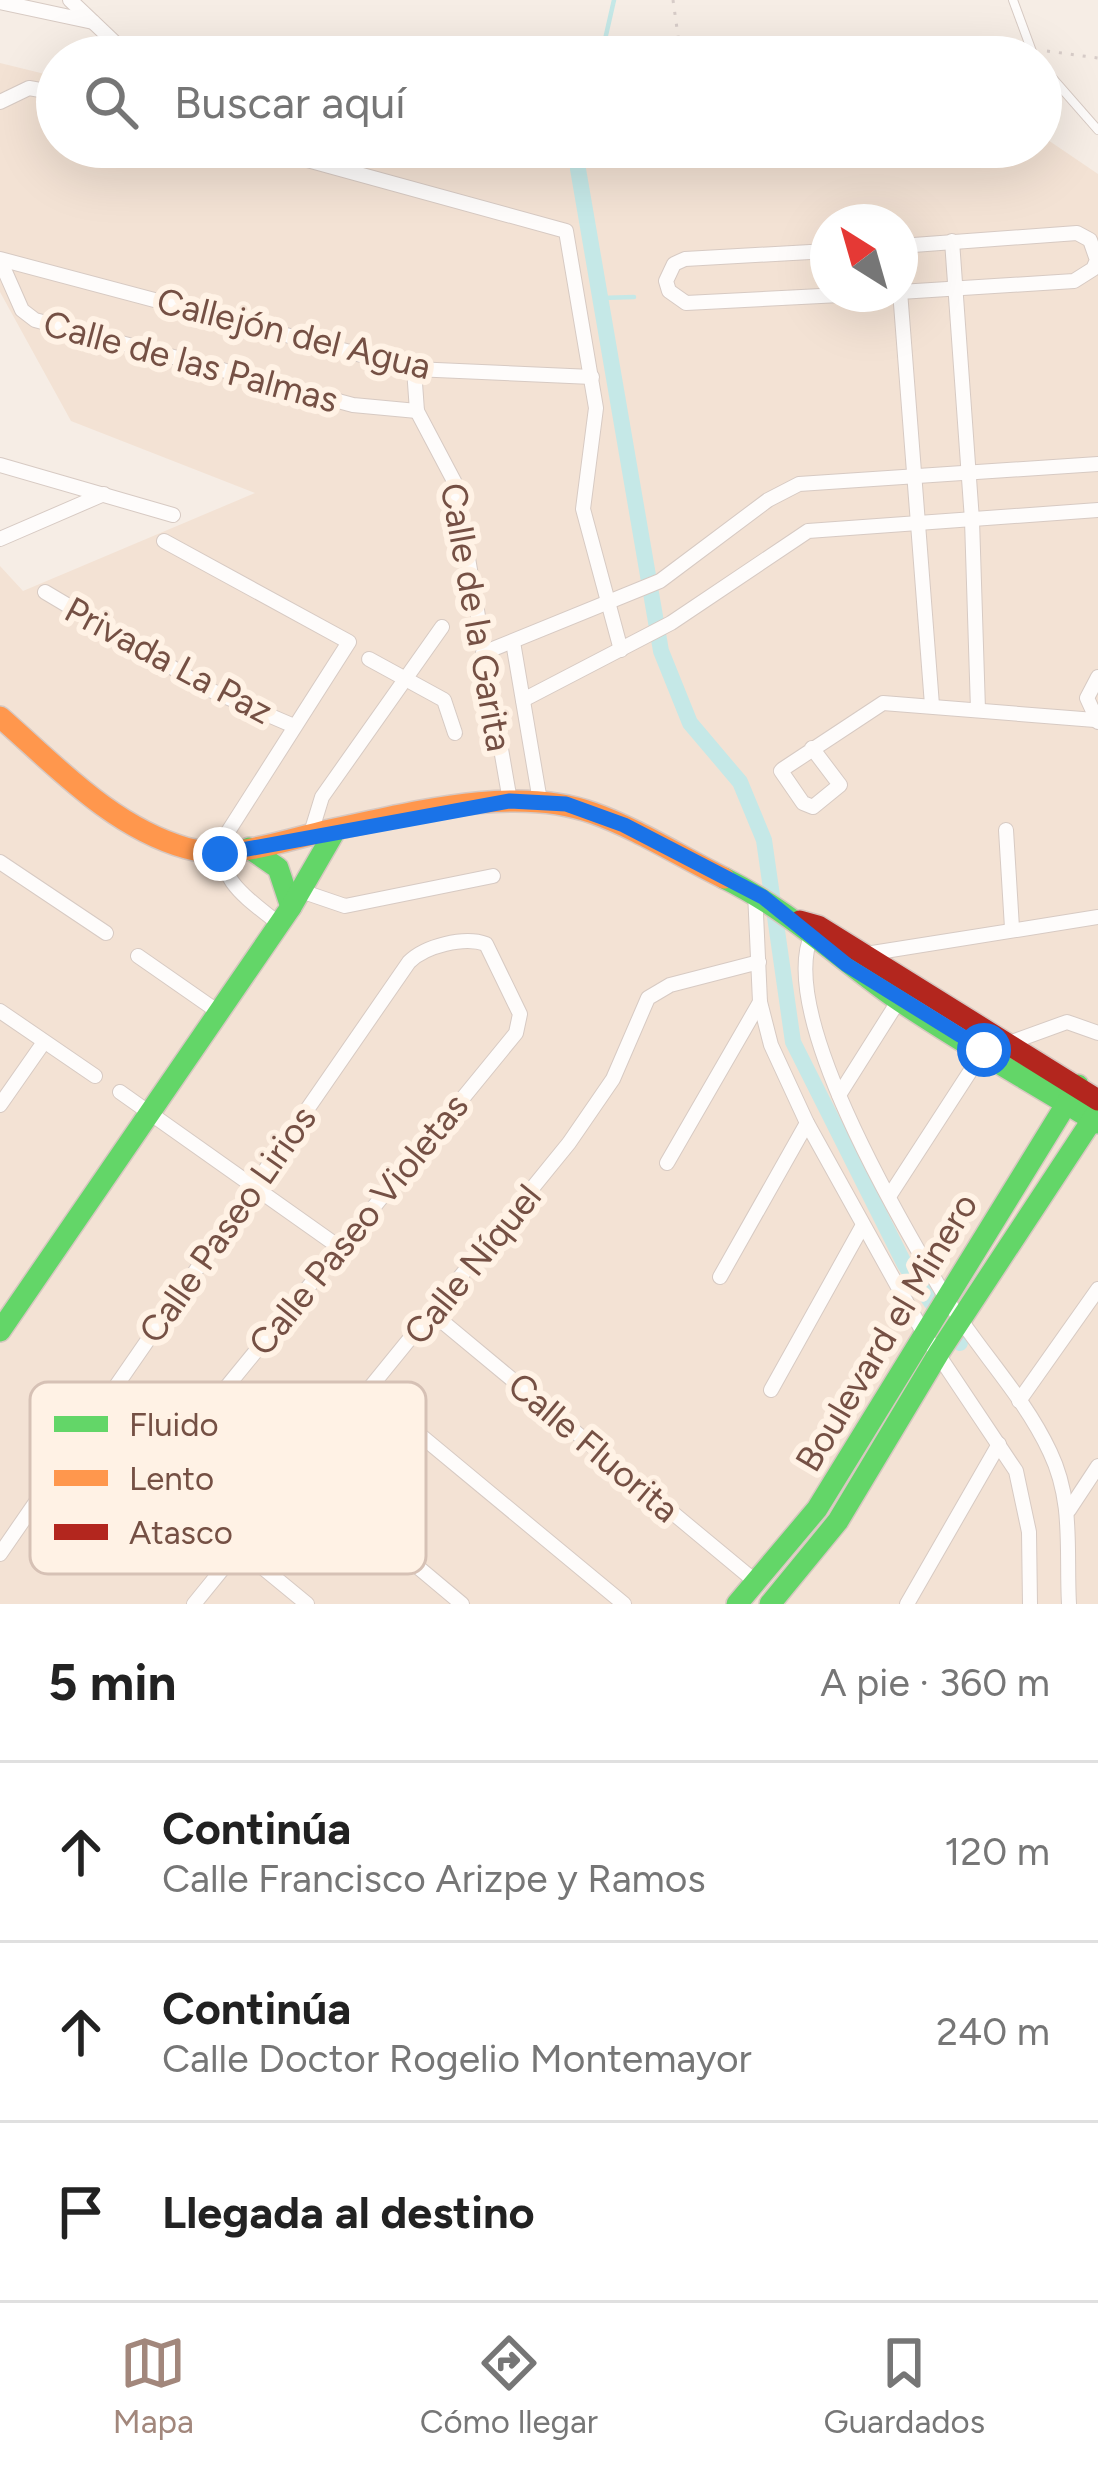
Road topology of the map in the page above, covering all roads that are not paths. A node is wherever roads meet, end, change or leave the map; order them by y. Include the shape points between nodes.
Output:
1 (70, 0) edge
2 (1013, 0) edge
3 (0, 2) edge
4 (93, 22) junction
5 (108, 36) edge
6 (1026, 36) edge
7 (1062, 88) edge
8 (36, 89) edge
9 (0, 102) edge
10 (1098, 130) edge
11 (336, 168) edge
12 (952, 241) junction
13 (918, 244) edge
14 (810, 251) edge
15 (0, 259) edge
16 (955, 286) junction
17 (918, 289) edge
18 (810, 297) edge
19 (902, 312) edge
20 (414, 369) junction
21 (592, 376) junction
22 (417, 411) junction
23 (1098, 464) edge
24 (0, 465) edge
25 (968, 474) junction
26 (915, 478) junction
27 (104, 494) junction
28 (1098, 509) edge
29 (173, 514) dead end
30 (972, 520) junction
31 (917, 524) junction
32 (0, 539) edge
33 (164, 541) dead end
34 (45, 592) dead end
35 (609, 603) junction
36 (442, 626) dead end
37 (513, 642) junction
38 (621, 650) junction
39 (483, 653) junction
40 (369, 659) dead end
41 (1098, 676) edge
42 (407, 681) junction
43 (523, 700) junction
44 (932, 705) junction
45 (978, 710) junction
46 (0, 717) edge
47 (1096, 721) edge
48 (294, 726) junction
49 (455, 733) dead end
50 (812, 748) junction
51 (510, 801) junction
52 (540, 801) junction
53 (319, 803) junction
54 (335, 830) junction
55 (1006, 830) dead end
56 (310, 836) junction
57 (249, 848) junction
58 (220, 854) junction
59 (0, 862) edge
60 (493, 876) dead end
61 (759, 894) junction
62 (290, 908) junction
63 (1098, 917) edge
64 (803, 923) junction
65 (1012, 928) junction
66 (106, 933) dead end
67 (486, 944) joint
68 (865, 954) junction
69 (138, 956) dead end
70 (759, 962) junction
71 (899, 1000) junction
72 (760, 1002) junction
73 (218, 1010) junction
74 (0, 1011) edge
75 (1098, 1033) edge
76 (44, 1042) junction
77 (1012, 1042) junction
78 (984, 1050) junction
79 (95, 1076) dead end
80 (120, 1092) dead end
81 (1073, 1093) junction
82 (839, 1095) junction
83 (0, 1105) edge
84 (149, 1113) junction
85 (1097, 1113) edge
86 (807, 1123) junction
87 (667, 1163) dead end
88 (253, 1185) junction
89 (890, 1196) junction
90 (862, 1225) junction
91 (339, 1247) junction
92 (721, 1277) dead end
93 (1098, 1289) edge
94 (432, 1313) junction
95 (934, 1313) junction
96 (0, 1331) edge
97 (951, 1333) junction
98 (119, 1382) edge
99 (230, 1382) edge
100 (374, 1382) edge
101 (771, 1390) dead end
102 (1019, 1401) junction
103 (426, 1440) edge
104 (999, 1444) junction
105 (1098, 1466) edge
106 (1069, 1510) junction
107 (30, 1512) edge
108 (0, 1554) edge
109 (218, 1574) edge
110 (271, 1574) edge
111 (426, 1574) edge
112 (756, 1582) junction
113 (1027, 1601) edge
114 (194, 1604) edge
115 (307, 1604) edge
116 (462, 1604) edge
117 (624, 1604) edge
118 (736, 1604) edge
119 (770, 1604) edge
120 (907, 1604) edge
121 (1069, 1604) edge

1 - 4 street
2 - 6 lane
3 - 4 street
4 - 5 street
7 - 10 lane
8 - 9 street
11 - 21 street via 566,231
12 - 13 street
12 - 16 street
12 - 16 street via 1077,233 1097,260 1074,281
14 - 18 street via 685,259 666,281 686,303
15 - 20 street, Callejón del Agua
15 - 22 street, Calle de las Palmas via 22,310 35,320 353,404
16 - 17 street
16 - 25 street
19 - 26 street
20 - 21 street, Callejón del Agua
20 - 22 street, Calle de la Garita
21 - 35 street via 596,408 583,509
22 - 39 street, Calle de la Garita via 455,483
23 - 25 street
24 - 27 street
25 - 26 street
25 - 30 street
26 - 31 street
26 - 35 street via 815,481 782,491 660,580
27 - 29 street
27 - 32 street
28 - 30 street
30 - 31 street
30 - 45 street
31 - 38 street via 808,531
31 - 44 street
33 - 48 street via 349,642
34 - 48 street, Privada La Paz via 210,690
35 - 37 street
35 - 38 street
36 - 42 street
37 - 39 street
37 - 43 street, Calle de la Garita
38 - 43 street
39 - 51 street, Calle de la Garita
40 - 42 street
41 - 47 street via 1087,698
42 - 49 street via 444,700
42 - 53 street
43 - 52 street, Calle de la Garita
44 - 45 street
44 - 50 street via 873,706
45 - 47 street
46 - 58 street via 135,826 179,848
48 - 58 street via 235,815
50 - 50 street via 781,773 808,806 829,800 841,785
51 - 52 street
51 - 54 street
52 - 61 street via 624,825
53 - 54 street
53 - 56 street
54 - 56 street
54 - 62 street
55 - 65 street
56 - 57 street
57 - 58 street
57 - 62 street via 284,876
58 - 62 street via 229,881
59 - 66 street
60 - 62 street via 345,906
61 - 64 street
61 - 70 street
62 - 73 street
63 - 65 street
64 - 68 street
64 - 71 street
64 - 82 street via 803,980
65 - 68 street
67 - 88 street, Calle Paseo Lirios via 414,957
67 - 91 street, Calle Paseo Violetas via 520,1014 516,1033
68 - 77 street
69 - 73 street
70 - 72 street
70 - 94 street, Calle Níquel via 648,998 600,1102
71 - 78 street
71 - 82 street
72 - 86 street via 770,1045
72 - 87 street
73 - 84 street
74 - 76 street
75 - 77 street via 1066,1022
76 - 79 street
76 - 83 street
77 - 81 street
78 - 81 street
78 - 89 street
80 - 84 street
81 - 85 street
81 - 95 street, Boulevard el Minero
82 - 89 street
84 - 88 street
84 - 96 street
85 - 97 street, Boulevard el Minero
86 - 90 street
86 - 92 street
88 - 91 street
88 - 98 street, Calle Paseo Lirios
89 - 95 street
90 - 95 street
90 - 101 street
91 - 99 street, Calle Paseo Violetas
93 - 102 street
94 - 100 street, Calle Níquel
94 - 112 street, Calle Fluorita
95 - 97 street
95 - 97 street
95 - 112 street, Boulevard el Minero via 817,1509
97 - 102 street
97 - 104 street
97 - 119 street, Boulevard el Minero via 838,1521
102 - 106 street via 1048,1448
103 - 117 street
104 - 113 street via 1025,1498
104 - 120 street
105 - 106 street
106 - 121 street
107 - 108 street, Calle Paseo Lirios
109 - 114 street, Calle Níquel
110 - 115 street
111 - 116 street
112 - 118 street, Boulevard el Minero

